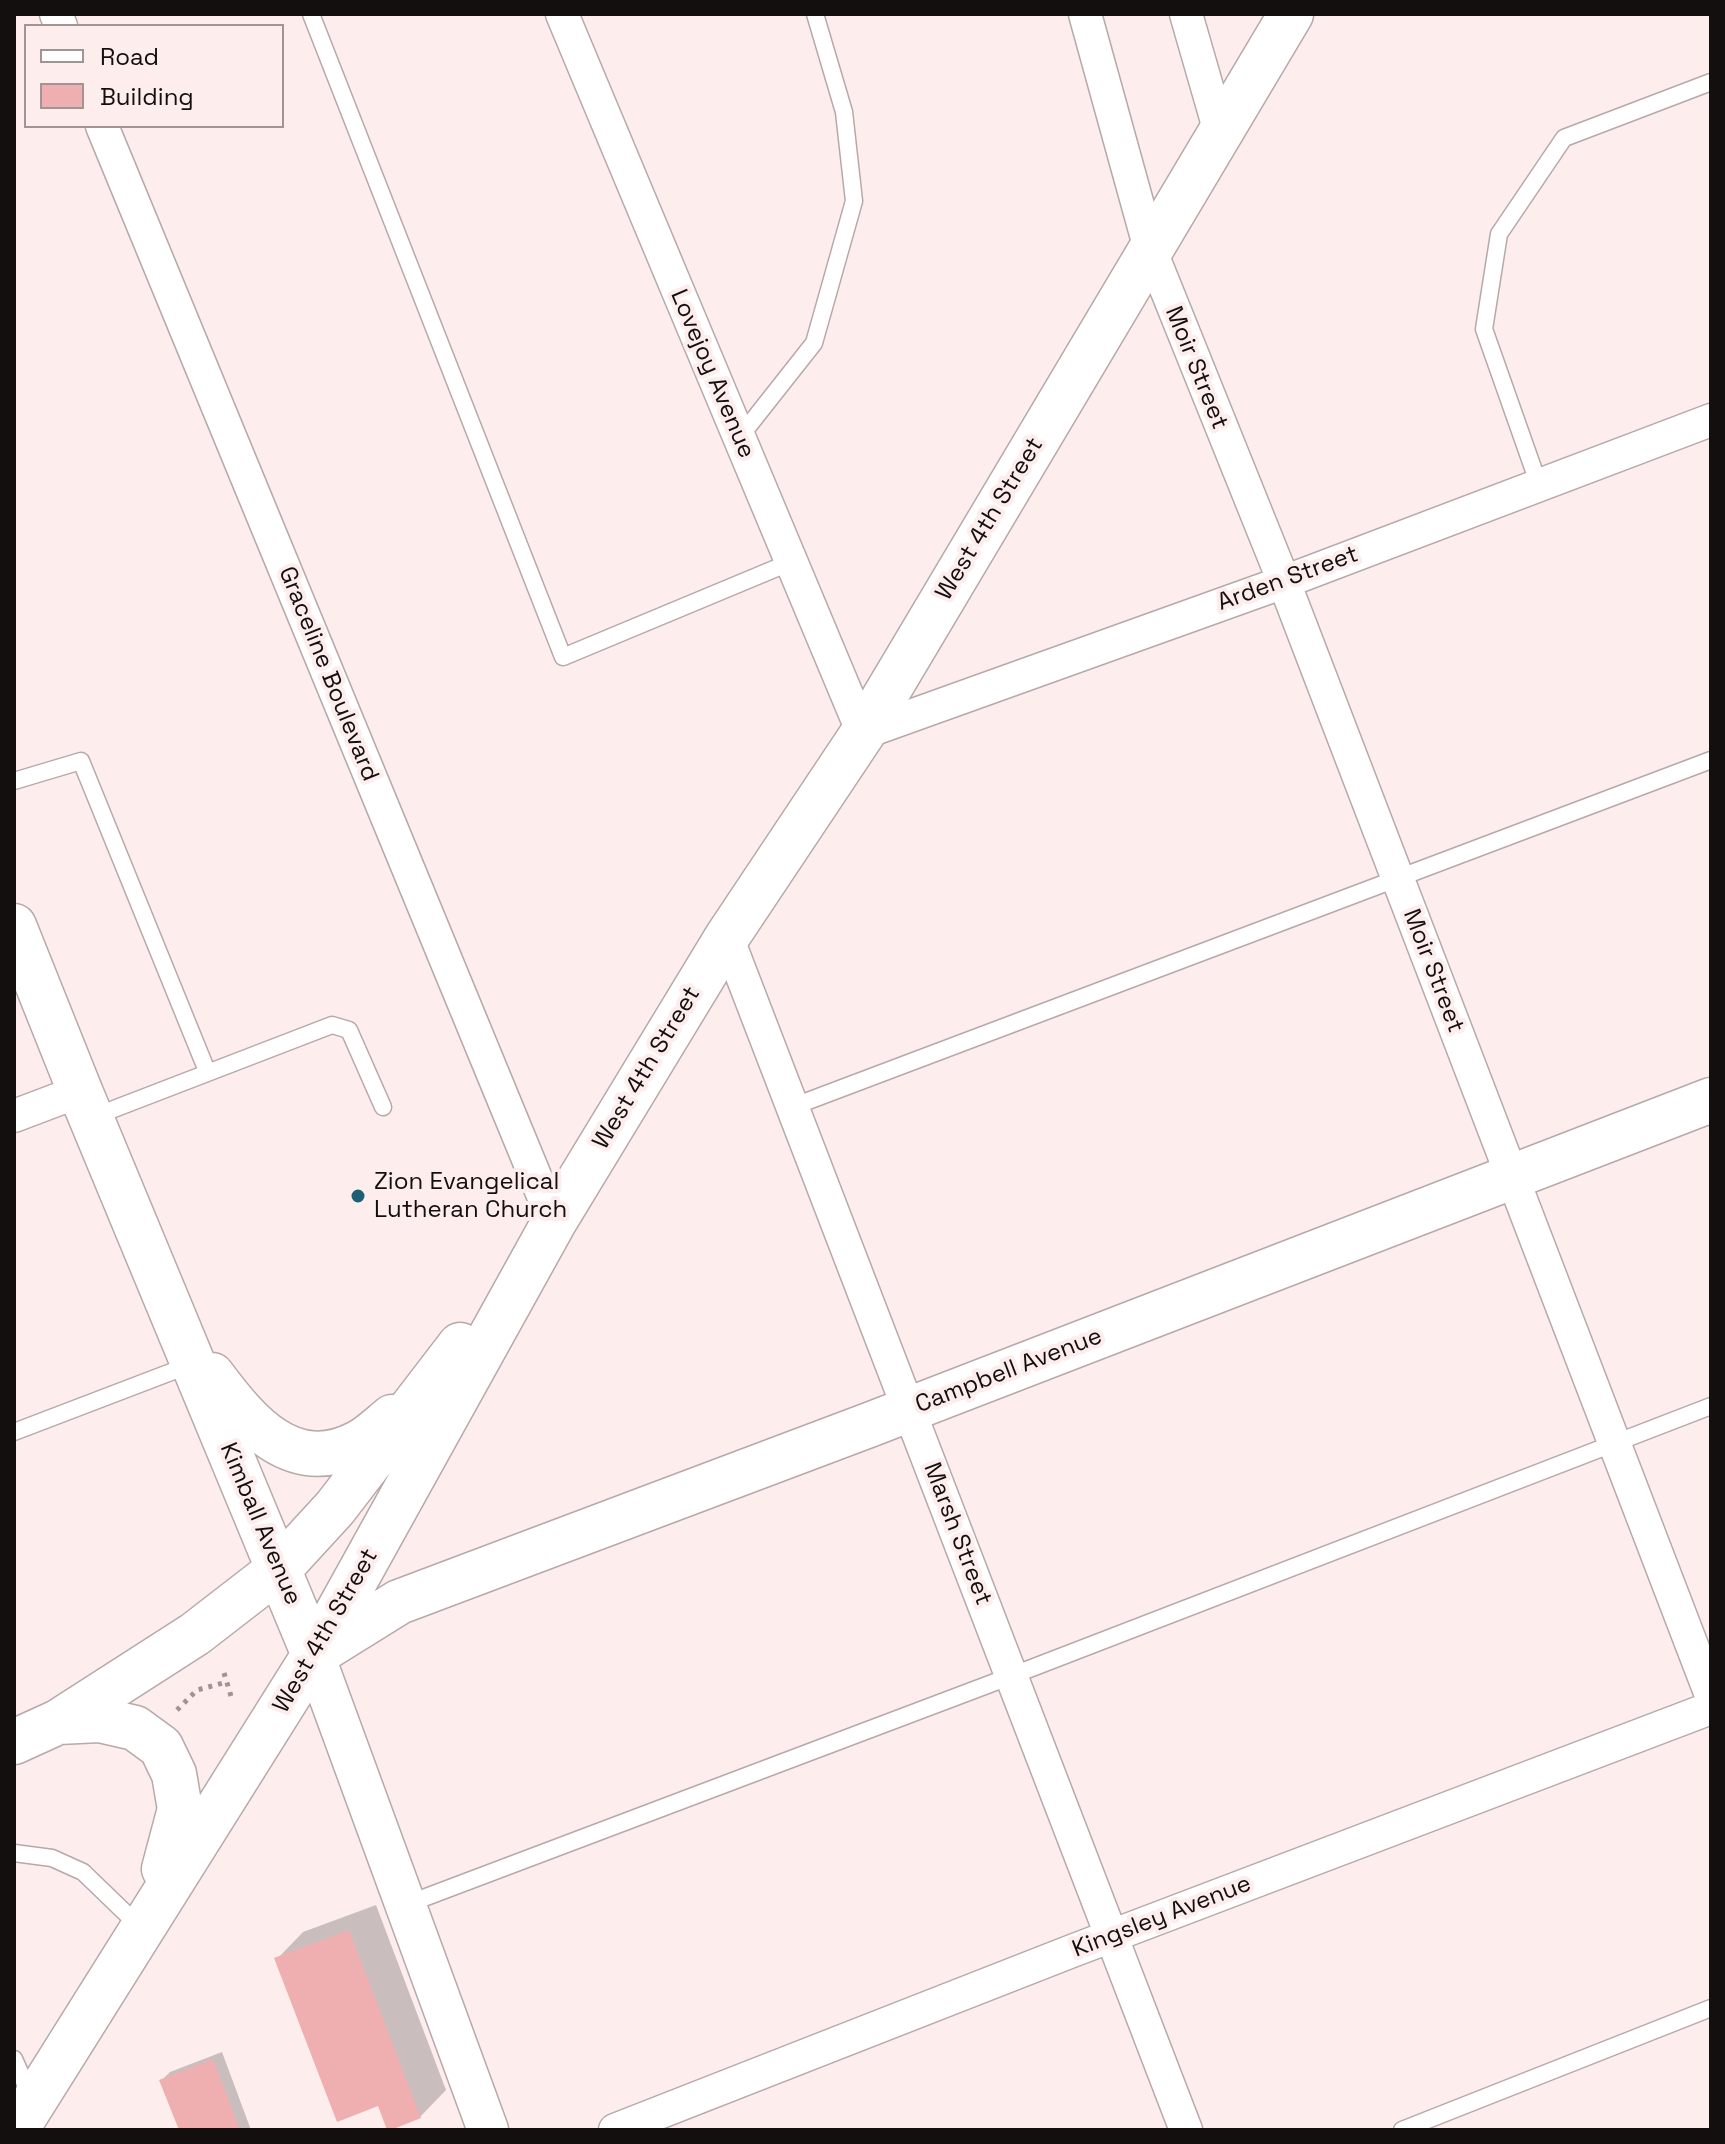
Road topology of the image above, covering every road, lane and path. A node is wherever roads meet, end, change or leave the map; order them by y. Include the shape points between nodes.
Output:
1 (311, 14) edge
2 (562, 14) edge
3 (815, 14) edge
4 (1085, 14) edge
5 (1186, 14) edge
6 (1291, 14) edge
7 (1711, 82) edge
8 (103, 128) edge
9 (1220, 132) junction
10 (1150, 249) junction
11 (1711, 420) edge
12 (739, 438) junction
13 (1539, 485) junction
14 (791, 562) junction
15 (1284, 582) junction
16 (863, 733) junction
17 (1711, 760) edge
18 (14, 781) edge
19 (1397, 877) junction
20 (14, 926) edge
21 (727, 937) junction
22 (207, 1071) junction
23 (1711, 1100) edge
24 (86, 1104) junction
25 (383, 1107) dead end
26 (792, 1107) junction
27 (14, 1116) edge
28 (1512, 1178) junction
29 (554, 1222) junction
30 (191, 1351) junction
31 (425, 1390) junction
32 (1711, 1406) edge
33 (909, 1410) junction
34 (14, 1432) edge
35 (1615, 1444) junction
36 (279, 1569) junction
37 (314, 1655) junction
38 (224, 1673) dead end
39 (1011, 1676) junction
40 (227, 1682) junction
41 (1711, 1695) edge
42 (231, 1696) dead end
43 (1711, 1708) edge
44 (170, 1716) dead end
45 (58, 1722) junction
46 (14, 1742) edge
47 (14, 1853) edge
48 (405, 1905) junction
49 (142, 1929) junction
50 (1111, 1936) junction
51 (1711, 2008) edge
52 (14, 2059) edge
53 (24, 2116) edge
54 (488, 2130) edge
55 (615, 2130) edge
56 (1186, 2130) edge
57 (1402, 2130) edge

1 - 14 lane via 563,657
2 - 12 street, Lovejoy Avenue
3 - 12 lane via 844,112 854,201 814,343
4 - 10 street, Moir Street
5 - 9 street
6 - 9 main road, West 4th Street
7 - 13 lane via 1564,138 1499,234 1484,329
8 - 29 street, Graceline Boulevard
9 - 10 main road, West 4th Street
10 - 15 street, Moir Street
10 - 16 main road, West 4th Street
11 - 13 street, Arden Street
12 - 14 street, Lovejoy Avenue
13 - 15 street, Arden Street
14 - 16 street, Lovejoy Avenue
15 - 16 street, Arden Street
15 - 19 street, Moir Street
16 - 21 main road, West 4th Street
17 - 19 lane
18 - 22 lane via 81,761
19 - 26 lane
19 - 28 street, Moir Street
20 - 24 main road, Kimball Avenue
21 - 26 street, Marsh Street
21 - 29 main road, West 4th Street
22 - 24 lane
22 - 25 lane via 332,1025 349,1030
23 - 28 main road, Campbell Avenue
24 - 27 street
24 - 30 main road, Kimball Avenue
26 - 33 street, Marsh Street
28 - 33 main road, Campbell Avenue
28 - 35 street, Moir Street
29 - 31 main road
29 - 37 main road, West 4th Street
30 - 31 main road via 268,1438 296,1451 321,1455 359,1443
30 - 34 lane
30 - 36 main road, Kimball Avenue
31 - 36 main road via 335,1508
32 - 35 lane
33 - 37 main road, Campbell Avenue via 399,1602
33 - 39 street, Marsh Street
35 - 39 lane
35 - 41 street, Moir Street
36 - 37 main road, Kimball Avenue
36 - 45 main road via 195,1634
37 - 48 street, Kimball Avenue
37 - 49 main road, West 4th Street
38 - 40 path
39 - 48 lane
39 - 50 street, Marsh Street
40 - 42 path
40 - 44 path via 197,1690
43 - 50 street, Kingsley Avenue
45 - 46 main road
45 - 49 main road via 100,1720 135,1728 161,1747 174,1774 180,1809
47 - 49 lane via 52,1858 83,1872
48 - 54 street, Kimball Avenue
49 - 53 main road, West 4th Street
50 - 55 street, Kingsley Avenue
50 - 56 street, Marsh Street
51 - 57 lane
52 - 53 lane

